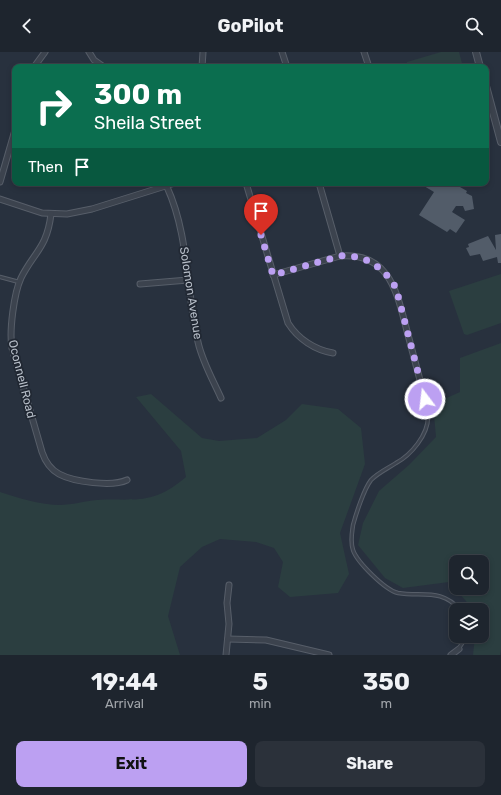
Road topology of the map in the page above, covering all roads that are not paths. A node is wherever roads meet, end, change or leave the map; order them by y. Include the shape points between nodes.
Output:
1 (45, 52) edge
2 (89, 52) edge
3 (203, 52) edge
4 (282, 52) edge
5 (364, 52) edge
6 (476, 52) edge
7 (36, 64) edge
8 (100, 64) edge
9 (202, 64) edge
10 (286, 64) edge
11 (368, 64) edge
12 (479, 64) edge
13 (489, 97) edge
14 (12, 140) edge
15 (501, 142) edge
16 (0, 182) edge
17 (247, 186) edge
18 (321, 186) edge
19 (167, 187) joint
20 (0, 199) edge
21 (51, 214) junction
22 (340, 256) junction
23 (273, 275) junction
24 (0, 277) edge
25 (188, 280) junction
26 (19, 282) junction
27 (140, 284) dead end
28 (333, 353) dead end
29 (222, 398) dead end
30 (425, 399) joint
31 (127, 480) dead end
32 (229, 585) dead end
33 (454, 603) edge
34 (228, 639) junction
35 (463, 643) edge
36 (459, 649) joint
37 (226, 655) edge
38 (329, 655) edge
39 (451, 655) edge

1 - 7 street
2 - 8 street
3 - 9 street
4 - 10 street
5 - 11 street
6 - 12 street
13 - 15 street
14 - 16 street
17 - 23 street
18 - 22 street
19 - 21 street via 86,211
19 - 25 street, Solomon Avenue via 179,218
20 - 21 street
21 - 26 street, Oconnell Road via 44,242
22 - 23 street
22 - 30 street via 351,255 369,261 380,268 396,288
23 - 28 street via 284,314 293,331 308,343
24 - 26 lane
25 - 27 street
25 - 29 street, Solomon Avenue via 200,350
26 - 31 street, Oconnell Road via 11,345 45,460 55,471 66,477 109,484
30 - 33 lane via 428,418 421,438 411,454 381,471 370,481 354,520 351,536 358,561 387,588 397,593 440,596
32 - 34 street
34 - 37 street
34 - 38 street via 266,640
35 - 36 lane
36 - 39 street

